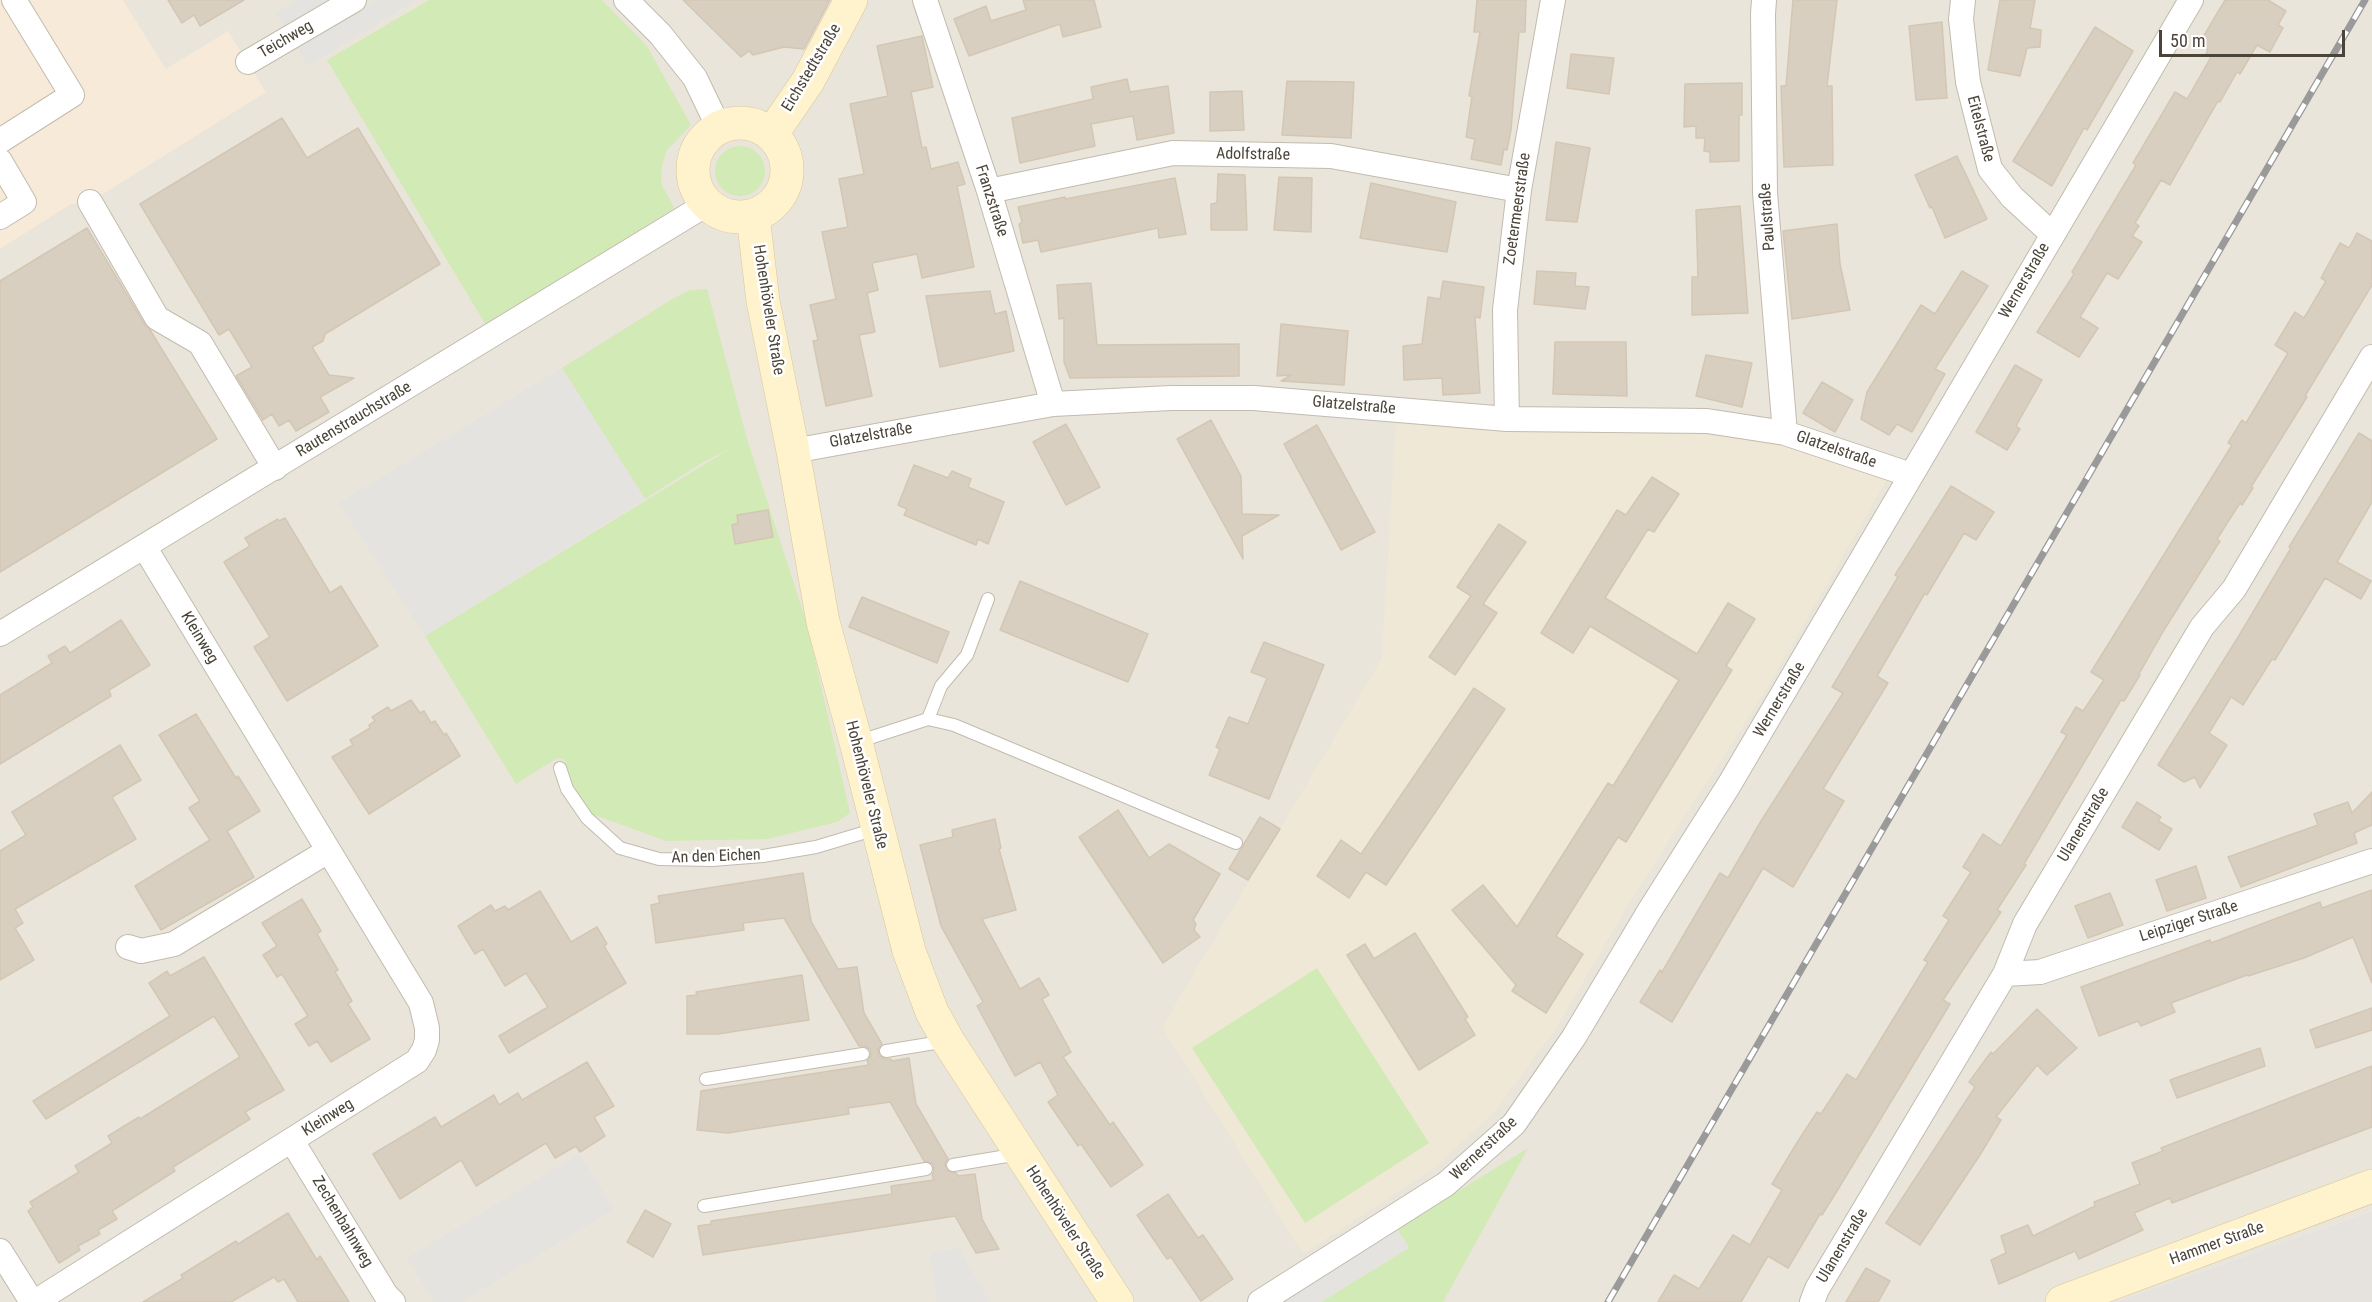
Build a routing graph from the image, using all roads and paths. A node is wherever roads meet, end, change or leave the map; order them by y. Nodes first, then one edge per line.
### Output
1 (14, 0) edge
2 (354, 0) edge
3 (626, 0) edge
4 (851, 0) edge
5 (925, 0) edge
6 (1553, 0) edge
7 (1764, 0) edge
8 (1962, 0) edge
9 (2191, 0) edge
10 (248, 62) dead end
11 (719, 128) junction
12 (771, 135) junction
13 (0, 141) edge
14 (0, 161) edge
15 (1519, 190) junction
16 (989, 191) junction
17 (90, 202) dead end
18 (707, 204) junction
19 (753, 216) junction
20 (0, 217) edge
21 (2052, 234) junction
22 (2372, 357) edge
23 (1053, 404) junction
24 (1507, 419) junction
25 (1785, 433) junction
26 (793, 451) junction
27 (275, 468) junction
28 (1911, 476) junction
29 (145, 548) junction
30 (988, 598) dead end
31 (0, 634) edge
32 (928, 719) junction
33 (856, 742) junction
34 (560, 768) dead end
35 (877, 829) junction
36 (1236, 843) dead end
37 (328, 851) junction
38 (2372, 861) edge
39 (128, 947) dead end
40 (2004, 974) junction
41 (948, 1041) junction
42 (886, 1051) dead end
43 (863, 1054) dead end
44 (706, 1079) dead end
45 (292, 1141) junction
46 (1020, 1153) junction
47 (953, 1165) dead end
48 (926, 1169) dead end
49 (2372, 1186) edge
50 (704, 1206) dead end
51 (3, 1263) edge
52 (1112, 1300) edge
53 (34, 1302) edge
54 (393, 1302) edge
55 (1260, 1302) edge
56 (1812, 1302) edge
57 (2062, 1302) edge

1 - 13 street
2 - 10 street, Teichweg
3 - 11 street
4 - 12 street, Eichstedtstraße
5 - 16 street, Franzstraße
6 - 15 street, Zoetermeerstraße
7 - 25 street, Paulstraße
8 - 21 street, Eitelstraße
9 - 21 street, Wernerstraße
11 - 12 street
11 - 18 street
12 - 19 street
14 - 20 street
15 - 16 street, Adolfstraße
15 - 24 street, Zoetermeerstraße
16 - 23 street, Franzstraße
17 - 27 street
18 - 19 street
18 - 27 street, Rautenstrauchstraße
19 - 26 street, Hohenhöveler Straße
21 - 28 street, Wernerstraße
22 - 40 street, Ulanenstraße
23 - 24 street, Glatzelstraße
23 - 26 street, Glatzelstraße
24 - 25 street, Glatzelstraße
25 - 28 street, Glatzelstraße
26 - 33 street, Hohenhöveler Straße
27 - 29 street, Rautenstrauchstraße
28 - 55 street, Wernerstraße
29 - 31 street, Rautenstrauchstraße
29 - 37 street, Kleinweg
30 - 32 lane
32 - 33 lane
32 - 36 lane
33 - 35 street, Hohenhöveler Straße
34 - 35 lane, An den Eichen
35 - 41 street, Hohenhöveler Straße
37 - 39 street
37 - 45 street, Kleinweg
38 - 40 street, Leipziger Straße
40 - 56 street, Ulanenstraße
41 - 42 lane
41 - 46 street, Hohenhöveler Straße
43 - 44 lane
45 - 53 street, Kleinweg
45 - 54 street, Zechenbahnweg
46 - 47 lane
46 - 52 street, Hohenhöveler Straße
48 - 50 lane
49 - 57 street, Hammer Straße
51 - 53 street

